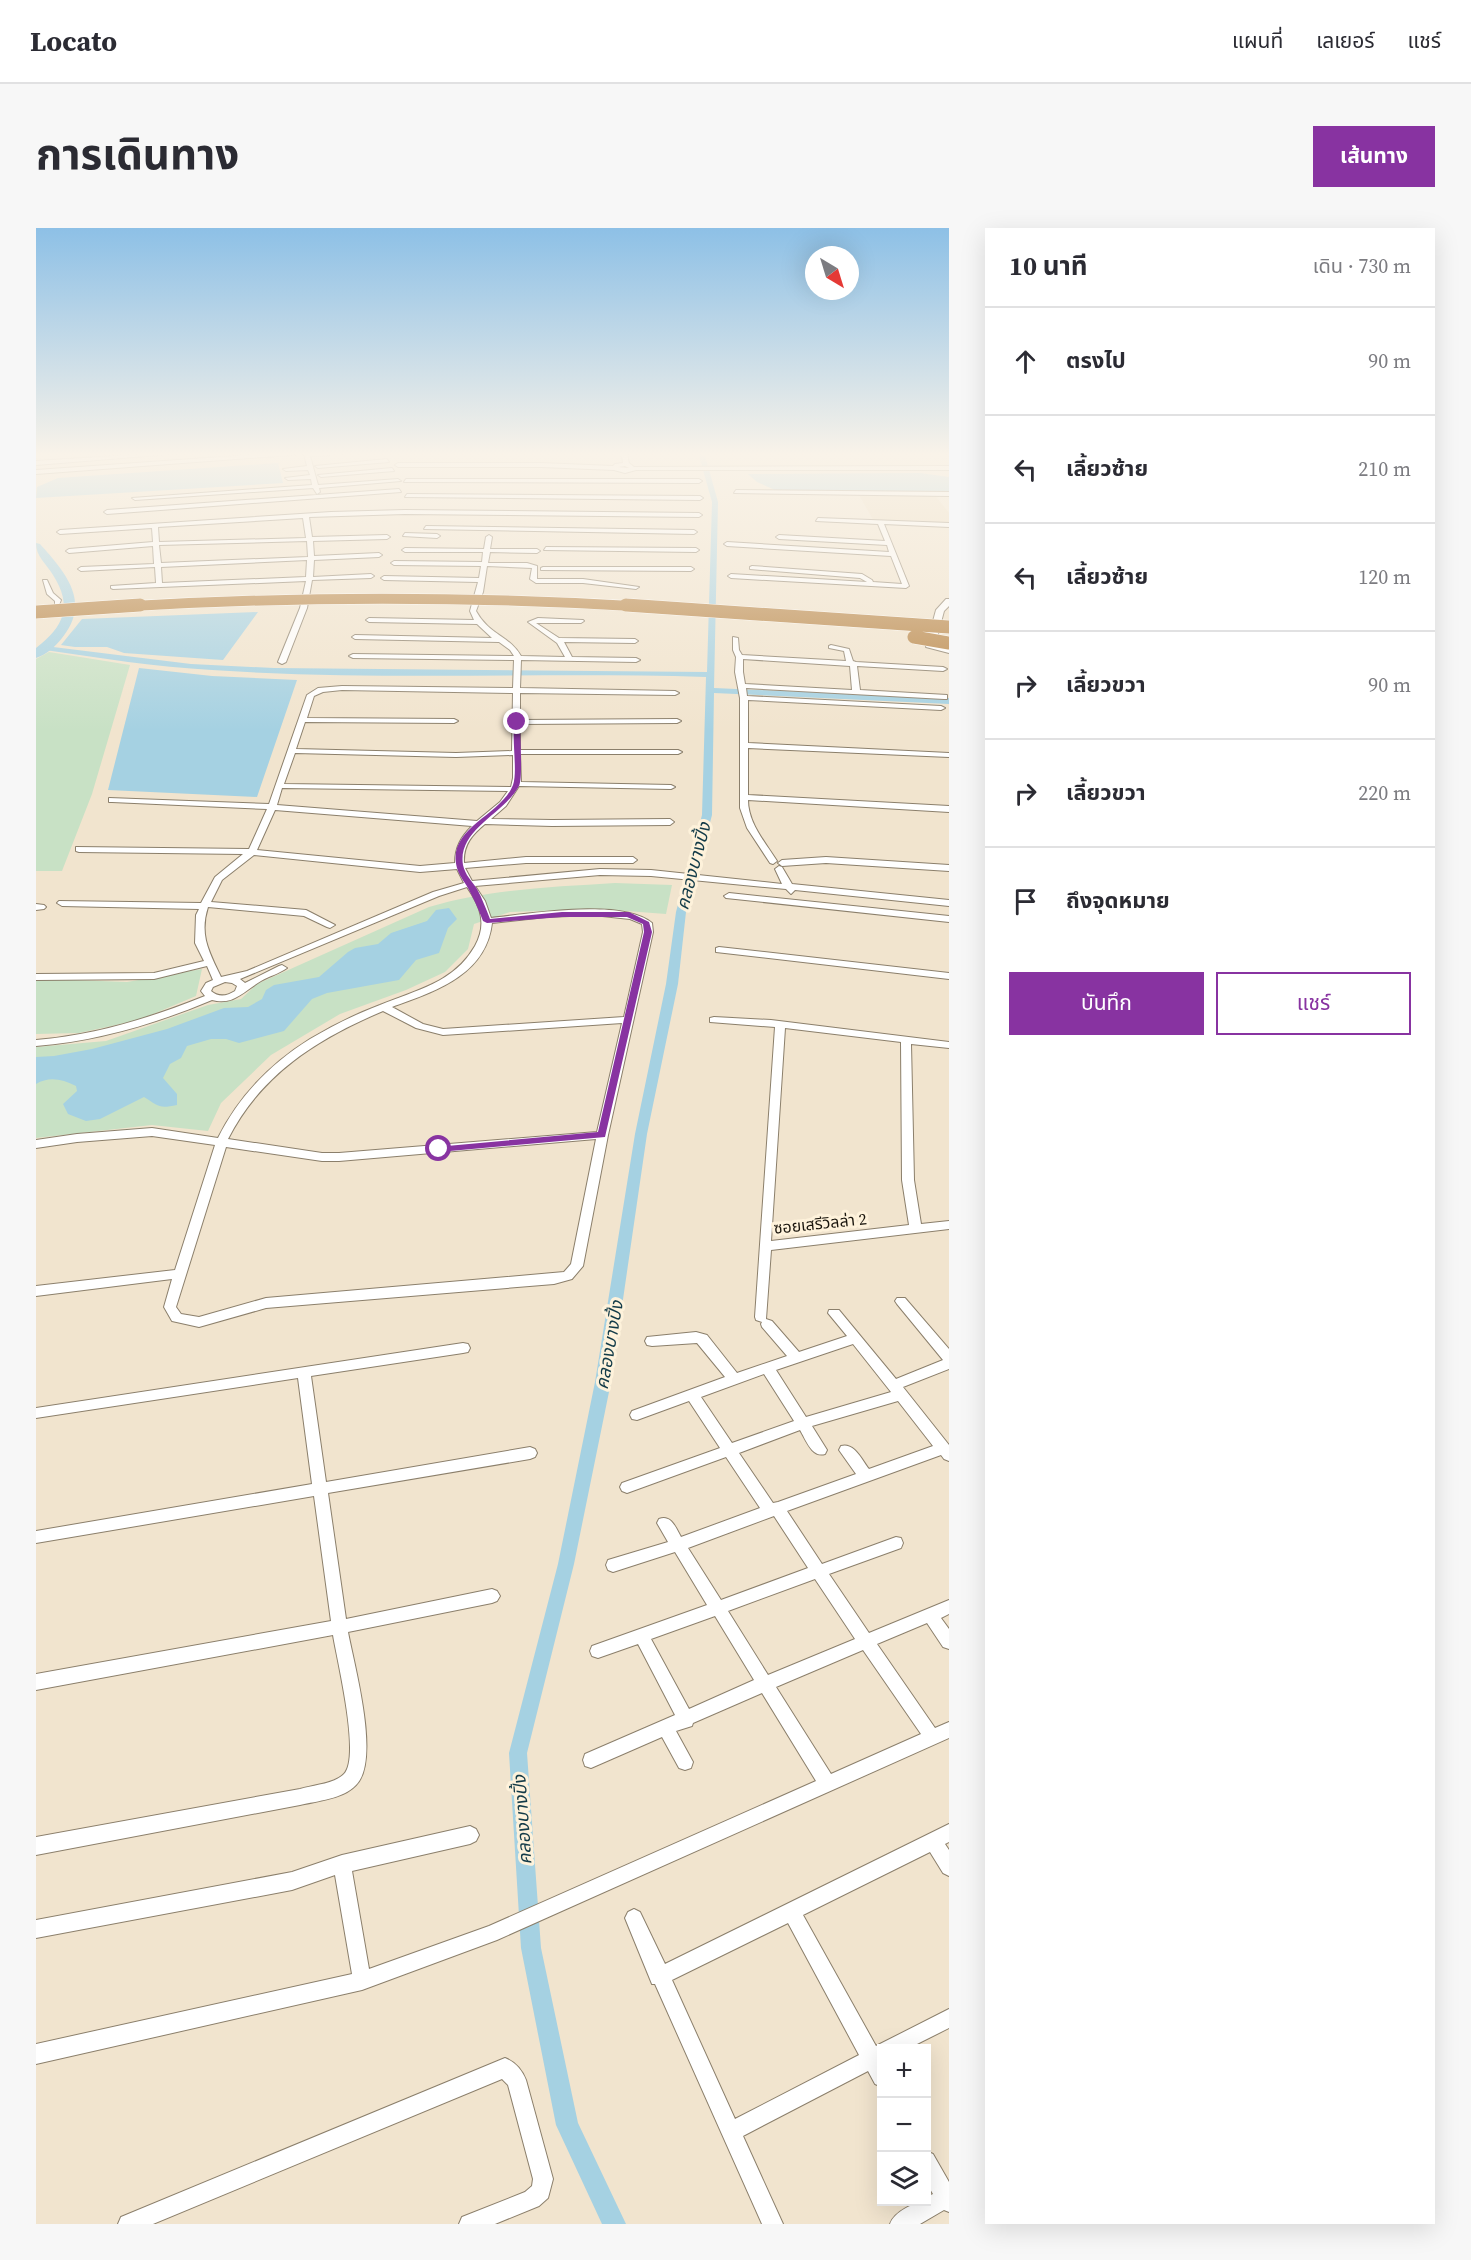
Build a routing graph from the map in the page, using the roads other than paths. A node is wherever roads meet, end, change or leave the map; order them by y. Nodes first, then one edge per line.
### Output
1 (142, 545) edge
2 (156, 545) edge
3 (310, 545) edge
4 (489, 545) edge
5 (626, 545) edge
6 (746, 545) edge
7 (889, 545) edge
8 (546, 549) dead end
9 (405, 550) dead end
10 (489, 550) junction
11 (537, 550) dead end
12 (625, 550) junction
13 (696, 550) dead end
14 (69, 551) dead end
15 (893, 554) junction
16 (379, 555) dead end
17 (311, 557) junction
18 (394, 563) dead end
19 (159, 564) junction
20 (484, 565) junction
21 (752, 568) dead end
22 (81, 569) dead end
23 (543, 569) dead end
24 (626, 569) junction
25 (691, 569) dead end
26 (371, 576) dead end
27 (731, 576) dead end
28 (310, 577) junction
29 (384, 578) dead end
30 (482, 580) junction
31 (45, 581) dead end
32 (870, 583) junction
33 (159, 584) junction
34 (113, 587) dead end
35 (636, 587) dead end
36 (949, 600) edge
37 (228, 601) junction
38 (57, 603) junction
39 (36, 605) edge
40 (714, 605) dead end
41 (36, 612) edge
42 (949, 615) edge
43 (369, 620) dead end
44 (477, 621) junction
45 (581, 621) dead end
46 (949, 621) edge
47 (790, 625) junction
48 (949, 627) edge
49 (868, 634) dead end
50 (355, 637) dead end
51 (735, 638) dead end
52 (899, 639) dead end
53 (500, 640) junction
54 (558, 640) junction
55 (635, 641) dead end
56 (949, 643) edge
57 (831, 647) dead end
58 (949, 649) edge
59 (353, 656) dead end
60 (740, 657) junction
61 (518, 658) junction
62 (568, 660) junction
63 (636, 660) dead end
64 (282, 662) dead end
65 (851, 663) junction
66 (947, 669) edge
67 (518, 691) junction
68 (743, 692) junction
69 (856, 692) junction
70 (675, 693) dead end
71 (944, 697) dead end
72 (941, 708) dead end
73 (302, 720) junction
74 (454, 721) dead end
75 (677, 721) dead end
76 (517, 722) junction
77 (744, 745) junction
78 (291, 751) junction
79 (678, 752) dead end
80 (516, 753) junction
81 (949, 755) edge
82 (279, 786) junction
83 (515, 786) junction
84 (671, 787) dead end
85 (743, 797) junction
86 (112, 800) dead end
87 (272, 807) junction
88 (949, 809) edge
89 (482, 822) junction
90 (670, 822) dead end
91 (79, 849) dead end
92 (252, 852) junction
93 (633, 860) dead end
94 (778, 864) junction
95 (460, 866) junction
96 (949, 868) edge
97 (471, 887) junction
98 (728, 888) junction
99 (791, 891) junction
100 (62, 903) dead end
101 (949, 903) edge
102 (204, 905) junction
103 (949, 910) edge
104 (949, 920) edge
105 (487, 921) junction
106 (330, 925) dead end
107 (719, 950) dead end
108 (209, 963) junction
109 (949, 976) edge
110 (36, 977) edge
111 (230, 979) junction
112 (218, 980) junction
113 (241, 990) junction
114 (211, 997) junction
115 (384, 1006) junction
116 (627, 1020) junction
117 (714, 1020) dead end
118 (780, 1024) junction
119 (906, 1039) junction
120 (36, 1043) edge
121 (949, 1045) edge
122 (602, 1135) junction
123 (222, 1141) junction
124 (36, 1144) edge
125 (949, 1225) edge
126 (916, 1229) junction
127 (765, 1246) junction
128 (180, 1274) junction
129 (36, 1291) edge
130 (901, 1301) dead end
131 (834, 1312) dead end
132 (856, 1338) junction
133 (652, 1341) dead end
134 (463, 1348) dead end
135 (796, 1358) junction
136 (949, 1358) edge
137 (949, 1363) edge
138 (767, 1368) junction
139 (304, 1371) junction
140 (734, 1379) junction
141 (898, 1390) junction
142 (692, 1394) junction
143 (36, 1413) edge
144 (637, 1415) dead end
145 (802, 1424) junction
146 (945, 1445) edge
147 (729, 1449) junction
148 (820, 1449) dead end
149 (846, 1450) dead end
150 (530, 1453) dead end
151 (866, 1476) junction
152 (627, 1487) dead end
153 (321, 1490) junction
154 (773, 1509) junction
155 (664, 1523) dead end
156 (36, 1537) edge
157 (896, 1543) dead end
158 (678, 1545) junction
159 (613, 1565) dead end
160 (818, 1571) junction
161 (492, 1596) dead end
162 (949, 1607) edge
163 (718, 1608) junction
164 (930, 1615) junction
165 (339, 1627) junction
166 (642, 1637) junction
167 (949, 1642) edge
168 (868, 1643) junction
169 (598, 1651) dead end
170 (36, 1682) edge
171 (764, 1684) junction
172 (686, 1720) junction
173 (666, 1728) junction
174 (949, 1730) edge
175 (932, 1737) junction
176 (591, 1761) dead end
177 (685, 1762) dead end
178 (827, 1783) junction
179 (470, 1835) dead end
180 (941, 1836) edge
181 (36, 1846) edge
182 (342, 1864) junction
183 (949, 1867) edge
184 (791, 1911) junction
185 (634, 1918) dead end
186 (36, 1929) edge
187 (660, 1977) junction
188 (362, 1981) junction
189 (949, 2018) edge
190 (900, 2044) edge
191 (36, 2054) edge
192 (877, 2056) edge
193 (731, 2132) junction
194 (931, 2168) edge
195 (948, 2199) edge
196 (128, 2224) edge
197 (469, 2224) edge
198 (773, 2224) edge
199 (900, 2224) edge

1 - 14 street
2 - 19 street
3 - 17 street
4 - 10 street
5 - 12 street
6 - 15 street
7 - 15 street
8 - 12 street
9 - 10 street
10 - 11 street
10 - 20 street
12 - 13 street
12 - 24 street
15 - 32 street
16 - 17 street
17 - 19 street
17 - 28 street
18 - 20 street
19 - 22 street
19 - 33 street
20 - 30 street
20 - 35 street
21 - 32 street
23 - 24 street
24 - 25 street
26 - 28 street
27 - 32 street
28 - 33 street
28 - 64 street
29 - 30 street
30 - 44 street
31 - 38 street
33 - 34 street
36 - 58 street
37 - 41 highway, bridge
37 - 47 highway, bridge
37 - 48 highway, bridge
38 - 39 highway
38 - 40 highway
42 - 46 highway
43 - 44 street
44 - 53 street
45 - 54 street
47 - 49 highway
47 - 56 highway, bridge
50 - 53 street
51 - 60 street
52 - 58 highway, bridge
53 - 61 street
54 - 55 street
54 - 62 street
57 - 65 street
59 - 61 street
60 - 65 street
60 - 68 street
61 - 62 street
61 - 67 street
62 - 63 street
65 - 66 street
65 - 69 street
67 - 70 street
67 - 73 street
67 - 76 street
68 - 69 street
68 - 72 street
68 - 77 street
69 - 71 street
73 - 74 street
73 - 78 street
75 - 76 street
76 - 80 street
77 - 81 street
77 - 85 street
78 - 80 street
78 - 82 street
79 - 80 street
80 - 83 street
82 - 83 street
82 - 87 street
83 - 84 street
83 - 89 street
85 - 88 street
85 - 94 street
86 - 87 street
87 - 89 street
87 - 92 street
89 - 90 street
89 - 95 street
91 - 92 street
92 - 95 street
92 - 102 street
93 - 95 street
94 - 96 street
94 - 99 street
95 - 97 street
97 - 98 street
97 - 105 street
97 - 111 street
97 - 113 street
98 - 99 street
98 - 104 street
99 - 101 street
99 - 103 street
100 - 102 street
102 - 106 street
102 - 108 street
105 - 115 street
105 - 116 street
107 - 109 street
108 - 110 street
108 - 112 street
111 - 112 street
111 - 113 street
112 - 114 street
113 - 114 street
114 - 120 street
115 - 116 street
115 - 123 street
116 - 122 street
117 - 118 street
118 - 119 street
118 - 127 street
119 - 121 street
119 - 126 street
122 - 123 street
122 - 128 street
123 - 124 street
123 - 128 street
125 - 126 street, ซอยเสรีวิลล่า 2
126 - 127 street, ซอยเสรีวิลล่า 2
127 - 135 street, ซอยเสรีวิลล่า 2
128 - 129 street
130 - 136 street
131 - 132 street
132 - 135 street
132 - 141 street
133 - 140 street
134 - 139 street
135 - 138 street
137 - 141 street
138 - 140 street
138 - 145 street
139 - 143 street
139 - 153 street
140 - 142 street
141 - 145 street
141 - 146 street
142 - 144 street
142 - 147 street
145 - 147 street
145 - 148 street
146 - 151 street
147 - 152 street
147 - 154 street
149 - 151 street
150 - 153 street
151 - 154 street
153 - 156 street
153 - 165 street
154 - 158 street
154 - 160 street
155 - 158 street
157 - 160 street
158 - 159 street
158 - 163 street
160 - 163 street
160 - 168 street
161 - 165 street
162 - 164 street
163 - 166 street
163 - 171 street
164 - 167 street
164 - 168 street
165 - 170 street
165 - 181 street
166 - 169 street
166 - 172 street
168 - 171 street
168 - 175 street
171 - 172 street
171 - 178 street
172 - 173 street
173 - 176 street
173 - 177 street
174 - 175 street
175 - 178 street
178 - 188 street
179 - 182 street
180 - 183 street
180 - 184 street
182 - 186 street
182 - 188 street
184 - 187 street
184 - 192 street
185 - 187 street
187 - 193 street
188 - 191 street
189 - 190 street
192 - 193 street
193 - 198 street
194 - 195 street
195 - 199 street
196 - 197 street

